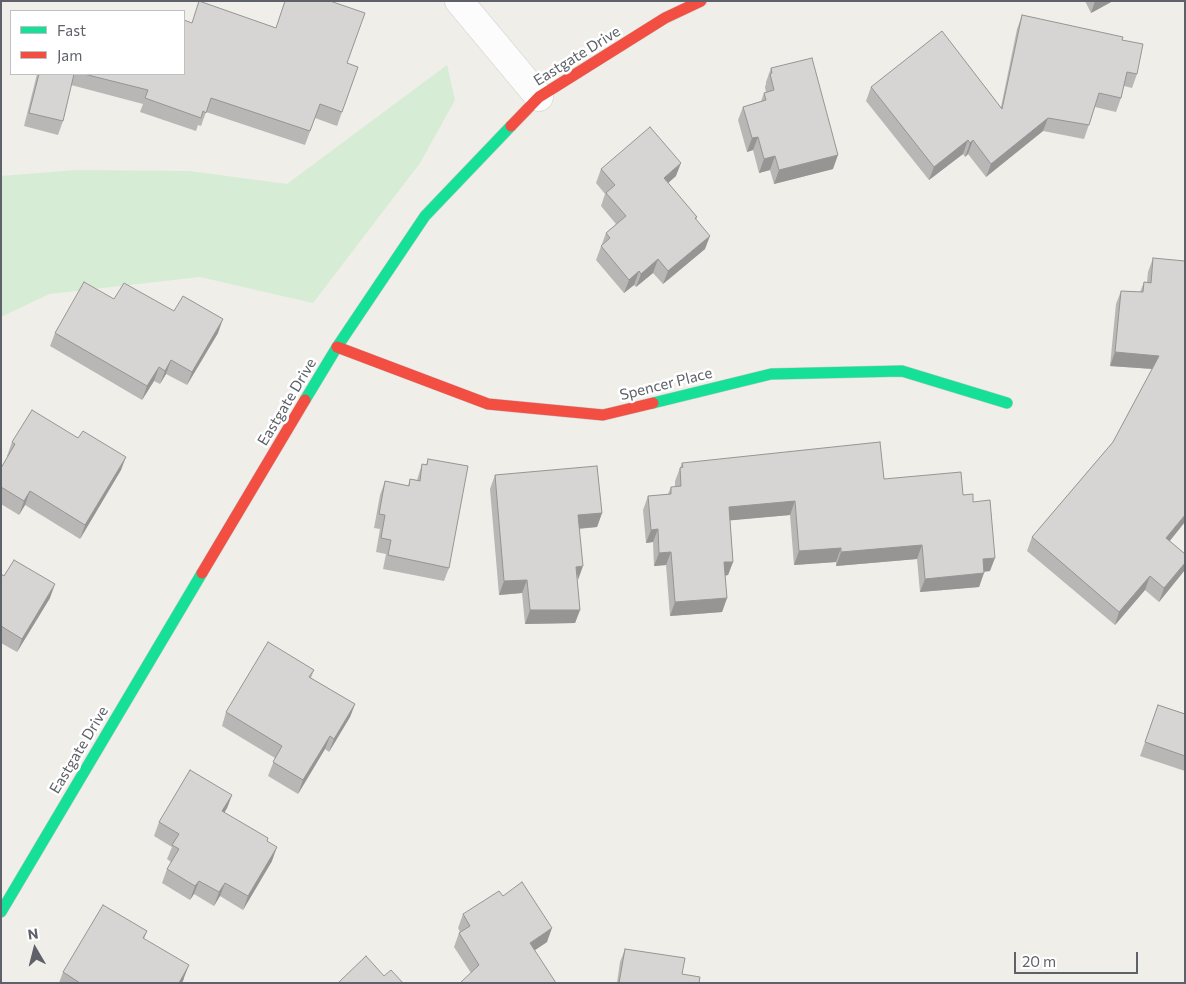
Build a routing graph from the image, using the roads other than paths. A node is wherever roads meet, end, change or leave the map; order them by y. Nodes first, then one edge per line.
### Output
1 (459, 1) edge
2 (701, 1) edge
3 (539, 97) junction
4 (337, 347) junction
5 (1007, 404) dead end
6 (1, 912) edge

1 - 3 street
2 - 3 street, Eastgate Drive
3 - 4 street, Eastgate Drive
4 - 5 street, Spencer Place
4 - 6 street, Eastgate Drive

